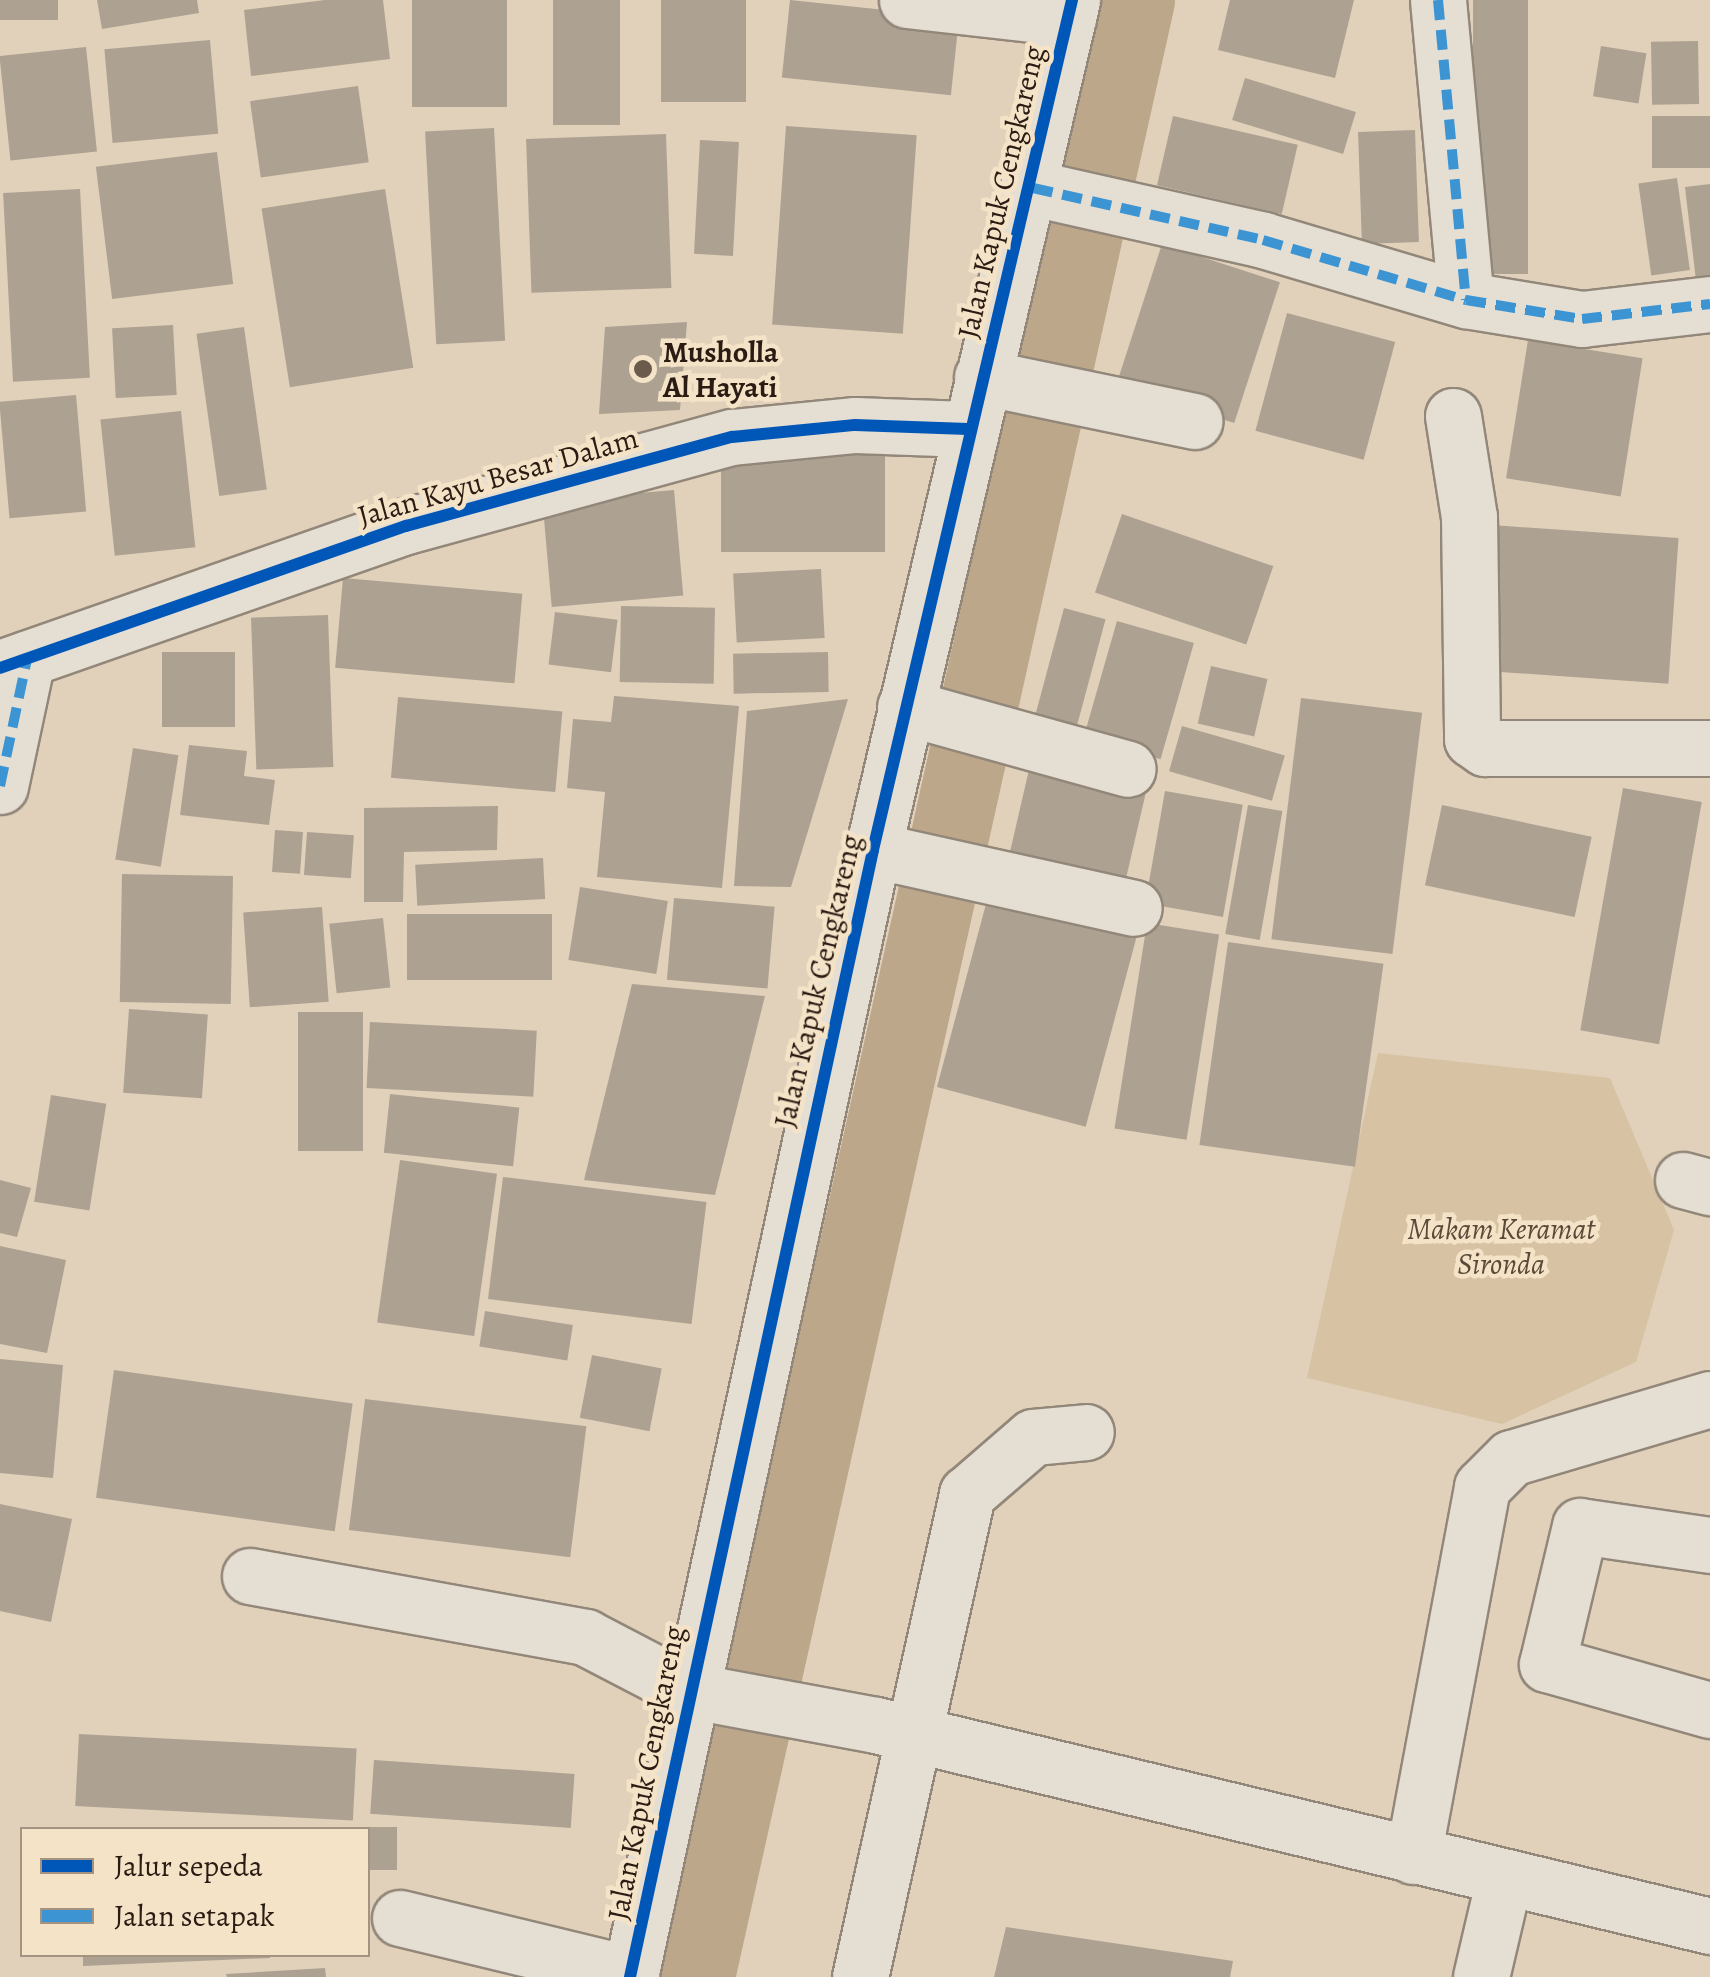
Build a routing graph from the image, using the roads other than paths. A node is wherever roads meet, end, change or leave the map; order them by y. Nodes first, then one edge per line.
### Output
1 (907, 0) edge
2 (1438, 0) edge
3 (1070, 9) edge
4 (1050, 192) junction
5 (1466, 300) junction
6 (1710, 304) edge
7 (997, 381) junction
8 (1453, 416) dead end
9 (1195, 422) dead end
10 (968, 429) junction
11 (14, 664) edge
12 (919, 714) junction
13 (1710, 748) edge
14 (1128, 769) dead end
15 (0, 786) edge
16 (883, 853) junction
17 (1134, 908) dead end
18 (1710, 1399) edge
19 (1086, 1432) dead end
20 (1710, 1545) edge
21 (250, 1576) dead end
22 (698, 1692) junction
23 (1710, 1710) edge
24 (908, 1736) junction
25 (1412, 1856) junction
26 (1504, 1879) junction
27 (400, 1918) dead end
28 (1710, 1926) edge
29 (630, 1975) edge
30 (860, 1977) edge
31 (1480, 1977) edge

1 - 3 street
2 - 5 street
3 - 4 street, Jalan Kapuk Cengkareng
4 - 5 street
4 - 7 street, Jalan Kapuk Cengkareng
5 - 6 street
7 - 9 street
7 - 10 street, Jalan Kapuk Cengkareng
8 - 13 street
10 - 11 street, Jalan Kayu Besar Dalam
10 - 12 street, Jalan Kapuk Cengkareng
11 - 15 street
12 - 14 street
12 - 16 street, Jalan Kapuk Cengkareng
16 - 17 street
16 - 22 street, Jalan Kapuk Cengkareng
18 - 25 street
19 - 24 street
20 - 23 street
21 - 22 street
22 - 24 street
22 - 29 street, Jalan Kapuk Cengkareng
24 - 25 street
24 - 30 street
25 - 26 street
26 - 28 street
26 - 31 street
27 - 29 street

